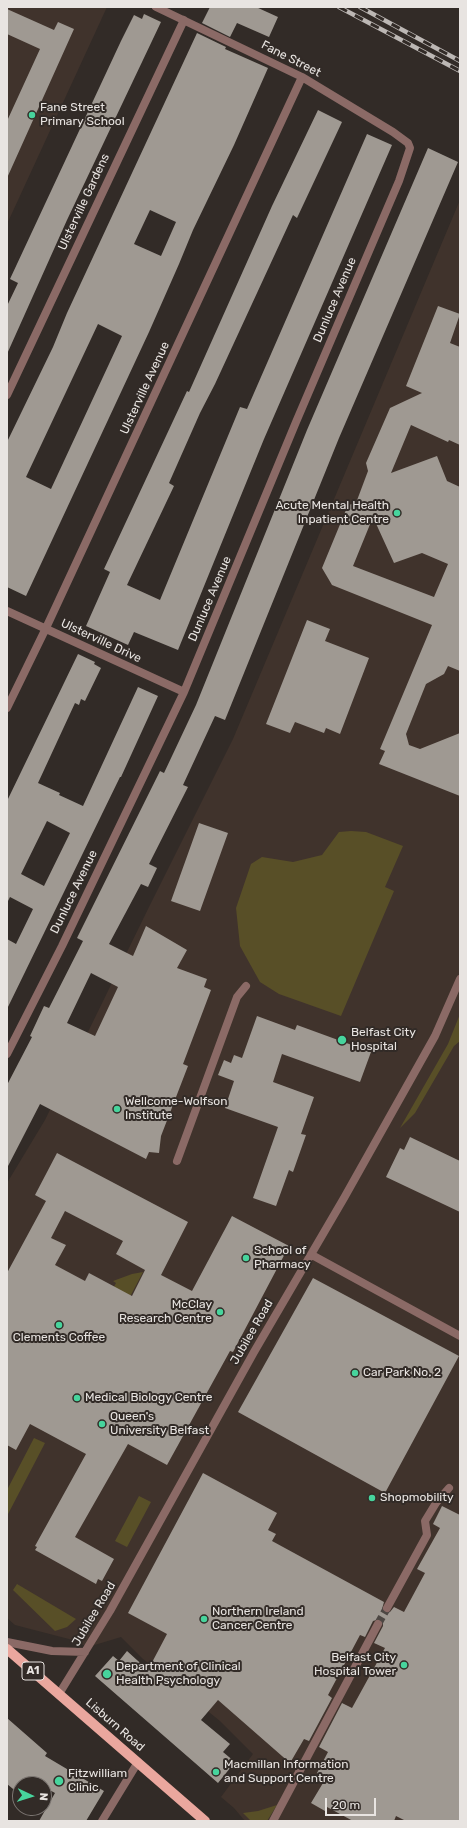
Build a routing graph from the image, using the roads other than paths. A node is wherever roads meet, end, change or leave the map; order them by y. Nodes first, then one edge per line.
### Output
1 (156, 7) edge
2 (184, 20) junction
3 (302, 77) junction
4 (408, 143) joint
5 (7, 395) edge
6 (7, 611) edge
7 (46, 628) junction
8 (184, 692) junction
9 (7, 708) edge
10 (460, 979) edge
11 (246, 986) dead end
12 (7, 1054) edge
13 (177, 1161) dead end
14 (312, 1255) junction
15 (460, 1336) edge
16 (448, 1488) dead end
17 (387, 1608) tunnel mouth
18 (378, 1624) tunnel mouth
19 (7, 1642) edge
20 (7, 1649) edge
21 (85, 1652) junction
22 (59, 1694) junction
23 (138, 1762) junction
24 (102, 1821) edge
25 (205, 1821) edge
26 (273, 1821) edge

1 - 2 street, Fane Street
2 - 3 street, Fane Street
2 - 5 street, Ulsterville Gardens
3 - 4 street, Fane Street
3 - 7 street, Ulsterville Avenue
4 - 8 street, Dunluce Avenue
6 - 7 street, Ulsterville Drive
7 - 8 street, Ulsterville Drive
7 - 9 street, Ulsterville Avenue
8 - 12 street, Dunluce Avenue
10 - 14 street, Jubilee Road
11 - 13 street
14 - 15 street
14 - 21 street, Jubilee Road
16 - 17 street
18 - 26 street
19 - 21 street
20 - 22 main road, Lisburn Road / A1
21 - 22 street, Jubilee Road
22 - 23 main road, Lisburn Road / A1
23 - 24 street
23 - 25 main road, Lisburn Road / A1

